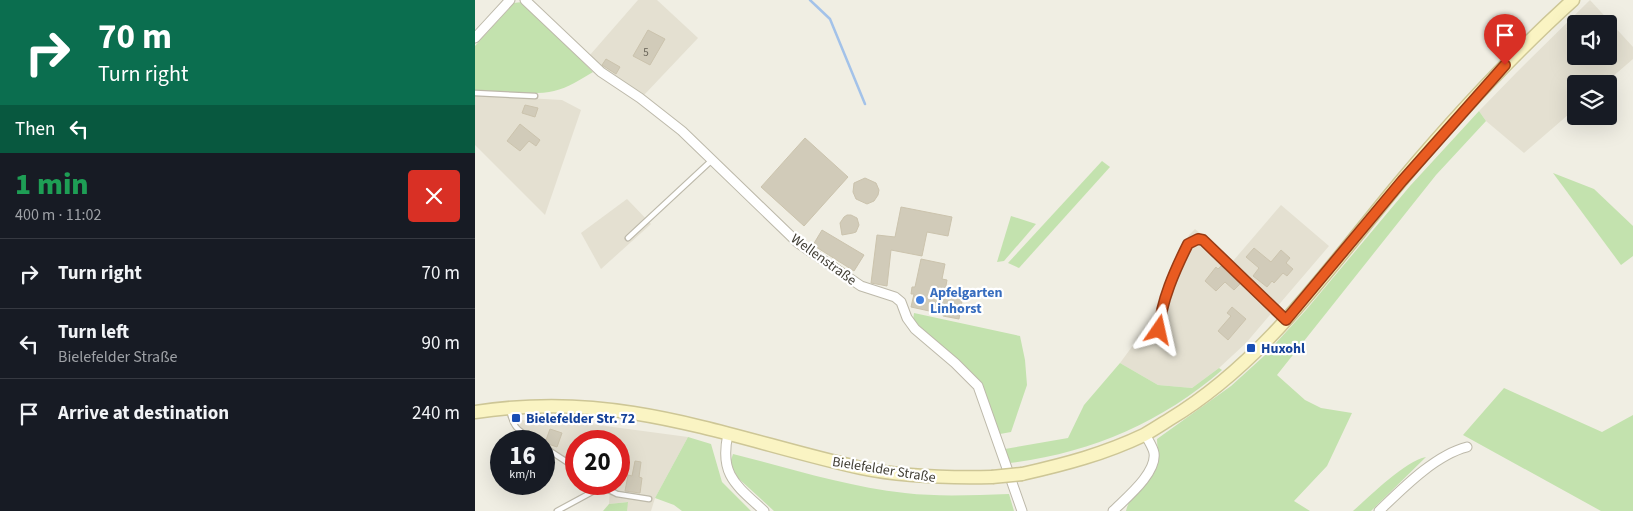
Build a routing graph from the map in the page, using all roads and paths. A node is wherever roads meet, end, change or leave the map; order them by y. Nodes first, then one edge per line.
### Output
1 (510, 0) edge
2 (525, 0) edge
3 (1573, 0) edge
4 (475, 38) edge
5 (475, 93) edge
6 (535, 96) dead end
7 (712, 160) junction
8 (628, 238) dead end
9 (1286, 320) junction
10 (1159, 336) dead end
11 (509, 407) junction
12 (475, 412) edge
13 (517, 430) edge
14 (728, 434) junction
15 (1145, 434) junction
16 (1467, 447) dead end
17 (587, 495) edge
18 (625, 495) edge
19 (649, 498) dead end
20 (557, 511) edge
21 (764, 511) edge
22 (1022, 511) edge
23 (1114, 511) edge
24 (1379, 511) edge

1 - 4 street
2 - 7 street, Wellenstraße
3 - 9 main road, Bielefelder Straße
5 - 6 lane
7 - 8 lane
7 - 22 street, Wellenstraße
9 - 10 lane
9 - 15 main road, Bielefelder Straße
11 - 12 main road, Bielefelder Straße
11 - 13 lane
11 - 14 main road, Bielefelder Straße
14 - 15 main road, Bielefelder Straße, bridge
14 - 21 street
15 - 23 street
16 - 24 street
17 - 20 lane
18 - 19 lane

